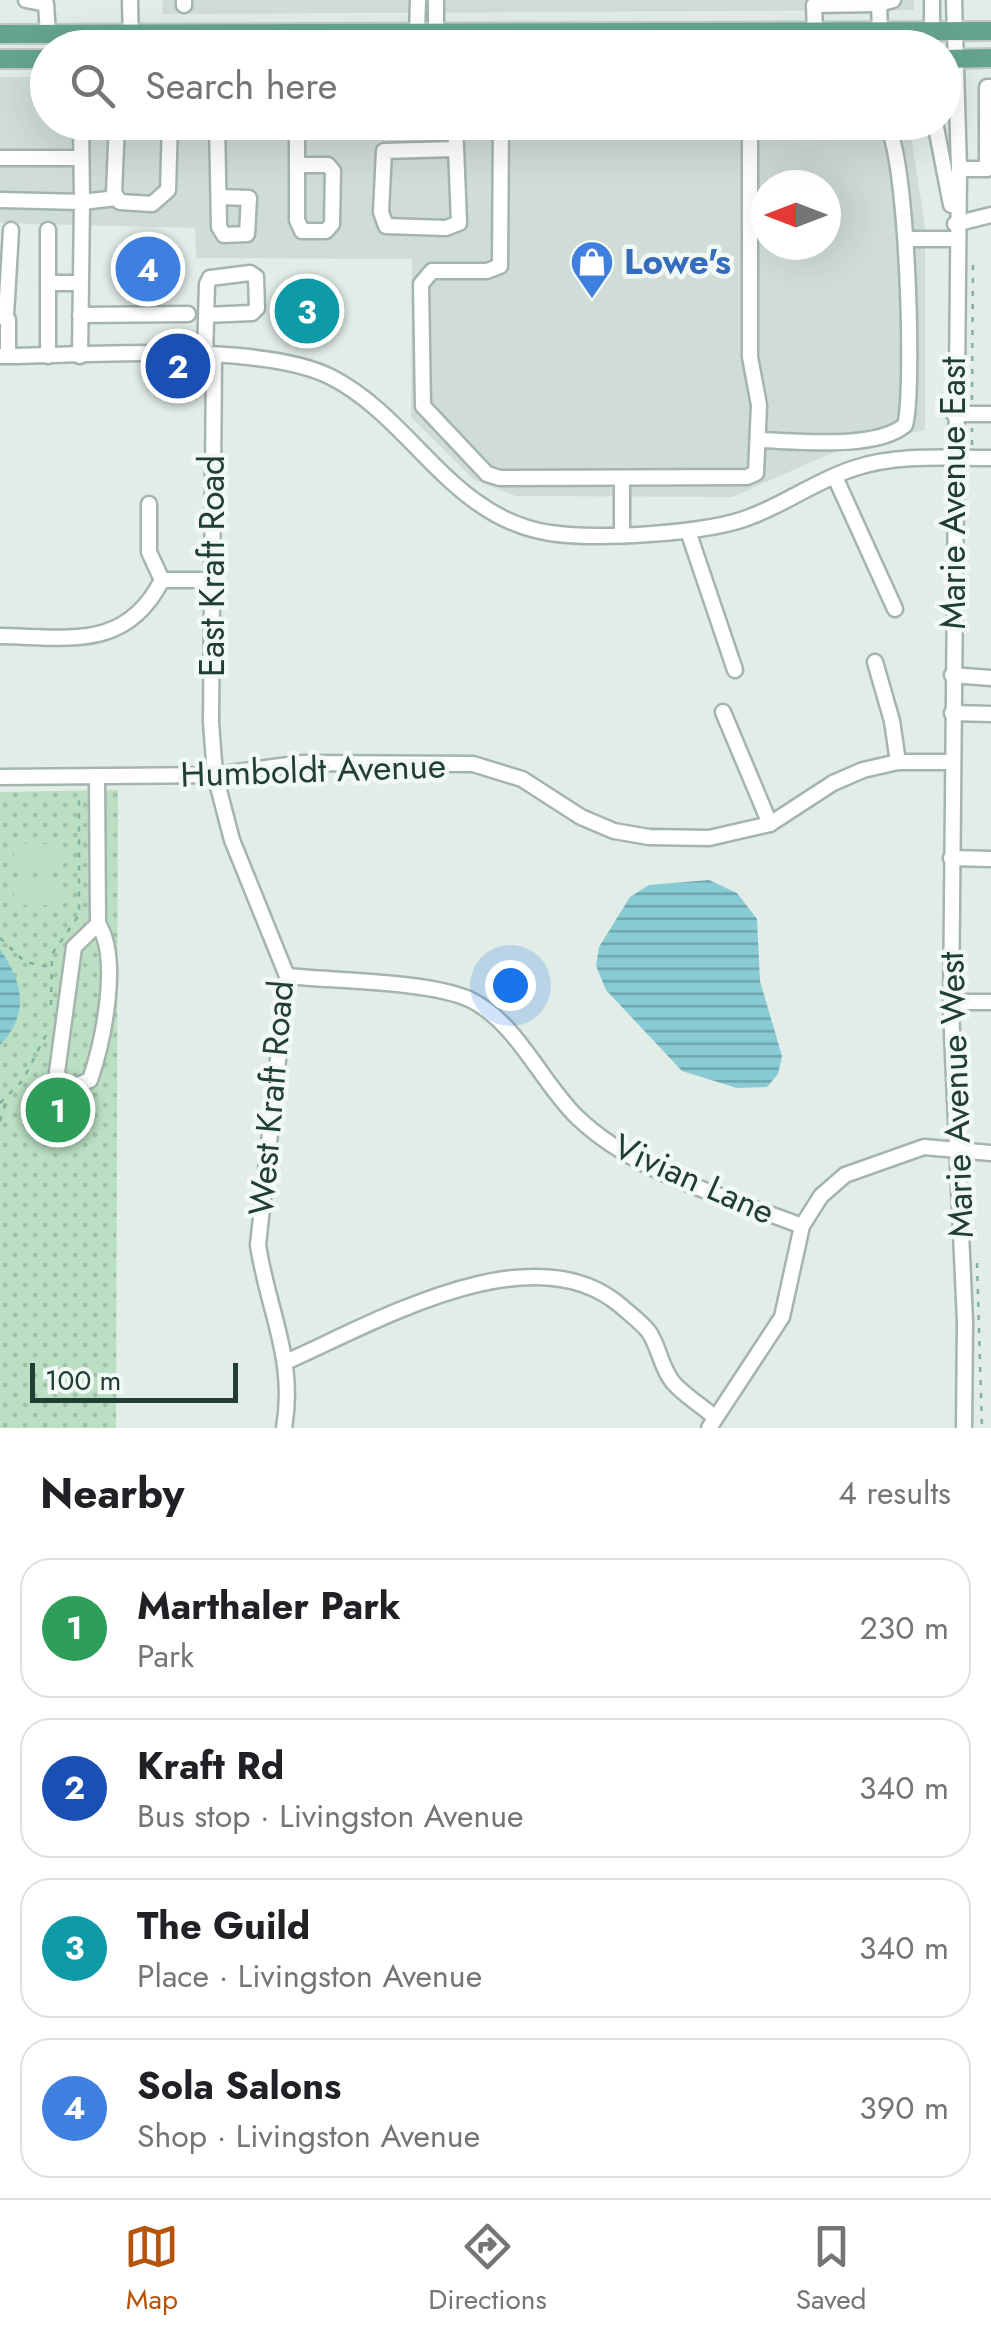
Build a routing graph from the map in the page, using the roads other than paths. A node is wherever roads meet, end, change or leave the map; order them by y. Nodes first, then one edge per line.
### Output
1 (26, 0) edge
2 (130, 0) edge
3 (418, 0) edge
4 (436, 0) edge
5 (932, 0) edge
6 (954, 0) edge
7 (886, 2) edge
8 (48, 30) edge
9 (130, 30) edge
10 (426, 30) edge
11 (428, 30) edge
12 (814, 30) edge
13 (880, 30) edge
14 (932, 30) edge
15 (955, 30) edge
16 (961, 32) edge
17 (991, 32) edge
18 (0, 34) edge
19 (30, 34) edge
20 (30, 58) edge
21 (991, 58) edge
22 (0, 59) edge
23 (961, 59) edge
24 (991, 87) edge
25 (989, 123) edge
26 (961, 124) edge
27 (80, 140) edge
28 (116, 140) edge
29 (169, 140) edge
30 (217, 140) edge
31 (296, 140) edge
32 (456, 140) edge
33 (501, 140) edge
34 (750, 140) edge
35 (895, 140) edge
36 (937, 140) edge
37 (958, 140) edge
38 (456, 149) junction
39 (0, 158) edge
40 (80, 158) junction
41 (297, 165) junction
42 (959, 169) junction
43 (989, 173) edge
44 (218, 196) dead end
45 (118, 198) junction
46 (0, 200) edge
47 (82, 202) junction
48 (991, 215) edge
49 (10, 230) dead end
50 (48, 230) dead end
51 (955, 232) junction
52 (906, 239) junction
53 (48, 283) junction
54 (80, 283) junction
55 (188, 314) dead end
56 (80, 315) junction
57 (206, 315) dead end
58 (3, 316) edge
59 (4, 356) edge
60 (48, 356) junction
61 (80, 356) junction
62 (210, 356) junction
63 (954, 414) junction
64 (991, 414) edge
65 (759, 440) junction
66 (954, 458) junction
67 (991, 458) edge
68 (835, 477) junction
69 (622, 478) junction
70 (149, 504) dead end
71 (688, 531) junction
72 (622, 532) junction
73 (162, 580) junction
74 (212, 580) junction
75 (895, 609) dead end
76 (0, 636) edge
77 (875, 662) dead end
78 (735, 670) dead end
79 (952, 675) junction
80 (991, 678) edge
81 (723, 712) dead end
82 (952, 713) junction
83 (991, 714) edge
84 (898, 762) junction
85 (952, 762) junction
86 (215, 775) junction
87 (97, 776) junction
88 (0, 777) edge
89 (770, 824) junction
90 (952, 858) junction
91 (991, 858) edge
92 (98, 924) junction
93 (287, 976) junction
94 (951, 1002) junction
95 (991, 1002) edge
96 (957, 1153) junction
97 (991, 1153) edge
98 (802, 1226) junction
99 (288, 1361) junction
100 (711, 1422) edge
101 (284, 1428) edge
102 (964, 1428) edge

1 - 8 street
2 - 9 street
3 - 10 street
4 - 11 street
5 - 14 street
6 - 15 street, Marie Avenue East
7 - 12 street
7 - 13 street
16 - 17 main road
18 - 19 main road
20 - 22 main road
21 - 23 main road
24 - 25 street
25 - 26 street
25 - 43 street
27 - 40 street
28 - 45 street
29 - 45 street
30 - 44 street
31 - 41 street
32 - 38 street
33 - 69 street
34 - 65 street
35 - 52 street
36 - 51 street, Marie Avenue East
37 - 42 street, Marie Avenue East
38 - 38 street
39 - 40 street
40 - 47 street
41 - 41 street
42 - 43 street
42 - 51 street, Marie Avenue East
45 - 47 street
46 - 47 street
47 - 54 street
48 - 51 street
49 - 58 street
50 - 53 street
51 - 52 street
51 - 63 street, Marie Avenue East
52 - 65 street
53 - 54 street
53 - 60 street
54 - 56 street
55 - 56 street
56 - 61 street
57 - 62 street, East Kraft Road
58 - 59 street
59 - 60 street
60 - 61 street
61 - 62 street
62 - 72 street
62 - 74 street, East Kraft Road
63 - 64 street
63 - 66 street, Marie Avenue East
65 - 69 street
66 - 67 street
66 - 68 street
66 - 79 street, Marie Avenue East
68 - 71 street
68 - 75 street
69 - 72 street
70 - 73 street
71 - 72 street
71 - 78 street
73 - 74 street
73 - 76 street
74 - 86 street, East Kraft Road
77 - 84 street
79 - 80 street
79 - 82 street, Marie Avenue East
81 - 89 street
82 - 83 street
82 - 85 street, Marie Avenue East
84 - 85 street, Humboldt Avenue
84 - 89 street, Humboldt Avenue
85 - 90 street, Marie Avenue West
86 - 87 street, Humboldt Avenue
86 - 89 street, Humboldt Avenue
86 - 93 street, West Kraft Road
87 - 88 street, Humboldt Avenue
87 - 92 street
90 - 91 street
90 - 94 street, Marie Avenue West
92 - 92 street
93 - 98 street, Vivian Lane
93 - 99 street, West Kraft Road
94 - 95 street
94 - 96 street, Marie Avenue West
96 - 97 street
96 - 98 street
96 - 102 street, Marie Avenue West
98 - 100 street
99 - 100 street
99 - 101 street, West Kraft Road

